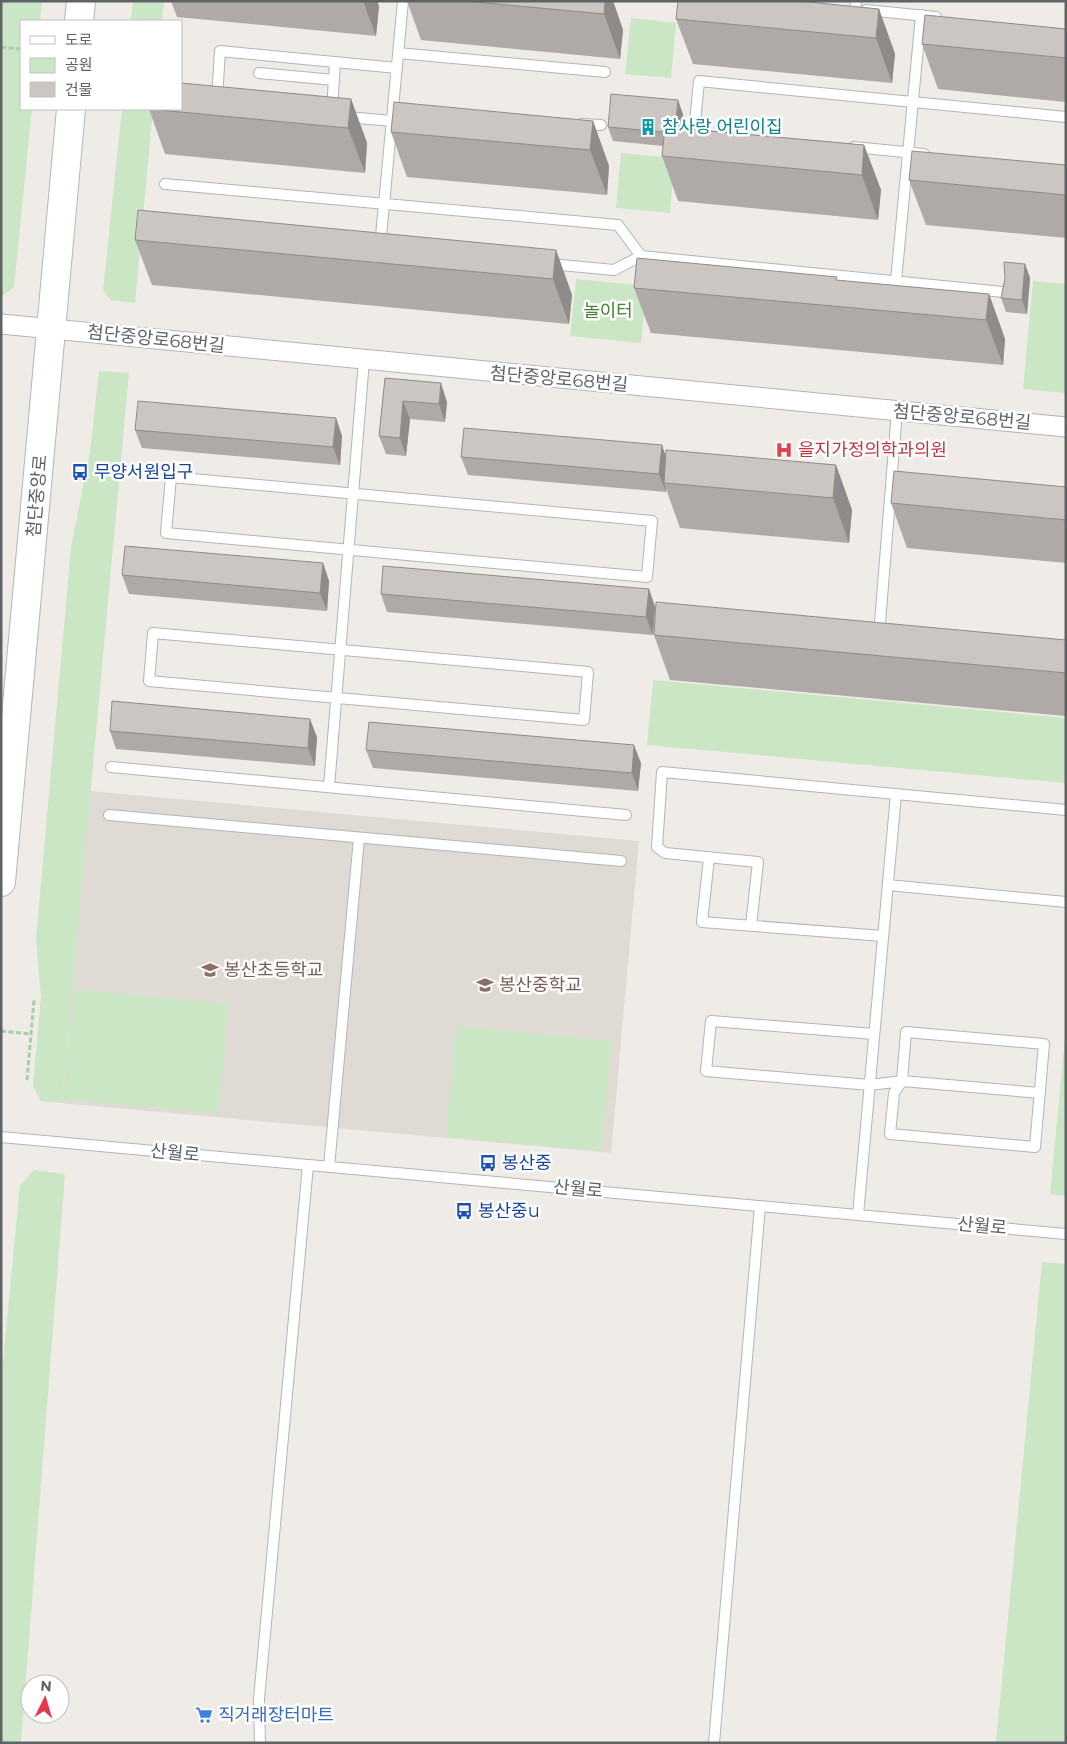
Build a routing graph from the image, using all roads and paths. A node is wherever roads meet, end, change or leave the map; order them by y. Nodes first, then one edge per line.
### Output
1 (81, 1) edge
2 (403, 1) edge
3 (852, 6) edge
4 (921, 15) junction
5 (950, 18) edge
6 (79, 20) edge
7 (1, 47) edge
8 (20, 49) edge
9 (398, 53) junction
10 (335, 62) junction
11 (397, 68) junction
12 (605, 72) dead end
13 (259, 73) dead end
14 (334, 80) junction
15 (914, 102) junction
16 (226, 107) edge
17 (71, 110) edge
18 (1066, 117) edge
19 (392, 121) junction
20 (571, 123) edge
21 (601, 125) dead end
22 (713, 134) edge
23 (840, 146) edge
24 (908, 152) junction
25 (938, 155) edge
26 (165, 184) dead end
27 (384, 204) junction
28 (380, 249) edge
29 (641, 256) junction
30 (536, 263) edge
31 (896, 280) junction
32 (1003, 292) edge
33 (1, 324) edge
34 (52, 329) junction
35 (364, 360) junction
36 (897, 411) junction
37 (1066, 427) edge
38 (353, 494) junction
39 (349, 550) junction
40 (879, 639) edge
41 (340, 650) junction
42 (336, 698) junction
43 (111, 767) dead end
44 (329, 787) junction
45 (896, 794) junction
46 (1066, 810) edge
47 (109, 815) dead end
48 (626, 815) dead end
49 (358, 838) junction
50 (709, 858) junction
51 (621, 861) dead end
52 (1, 882) edge
53 (888, 885) junction
54 (1066, 902) edge
55 (751, 926) junction
56 (883, 936) junction
57 (34, 1000) dead end
58 (1, 1031) edge
59 (31, 1034) junction
60 (874, 1034) junction
61 (27, 1080) dead end
62 (902, 1081) junction
63 (870, 1085) junction
64 (1040, 1093) junction
65 (1, 1136) edge
66 (308, 1165) junction
67 (329, 1167) junction
68 (760, 1206) junction
69 (858, 1215) junction
70 (1066, 1234) edge
71 (260, 1743) edge
72 (714, 1743) edge

1 - 6 street
2 - 9 lane
3 - 4 lane
4 - 5 lane
4 - 15 lane
7 - 8 path
9 - 11 lane
9 - 12 lane
10 - 11 lane
10 - 14 lane
10 - 16 lane
11 - 19 lane
13 - 14 lane
14 - 19 lane
15 - 18 lane
15 - 22 lane
15 - 24 lane
17 - 34 street, 첨단중앙로
19 - 27 lane
20 - 21 lane
23 - 24 lane
24 - 25 lane
24 - 31 lane
26 - 27 lane
27 - 28 lane
27 - 29 lane
29 - 30 lane
29 - 31 lane
31 - 32 lane
33 - 34 street, 첨단중앙로68번길
34 - 35 street, 첨단중앙로68번길
34 - 52 street, 첨단중앙로
35 - 36 street, 첨단중앙로68번길
35 - 38 lane
36 - 37 street, 첨단중앙로68번길
36 - 40 lane
38 - 39 lane
38 - 39 lane
38 - 39 lane
39 - 41 lane
41 - 42 lane
41 - 42 lane
41 - 42 lane
42 - 44 lane
43 - 44 lane
44 - 48 lane
45 - 46 lane
45 - 50 lane
45 - 53 lane
47 - 49 lane
49 - 51 lane
49 - 67 lane
50 - 55 lane
50 - 55 lane
53 - 54 lane
53 - 56 lane
55 - 56 lane
56 - 60 lane
57 - 59 path
58 - 59 path
59 - 61 path
60 - 63 lane
60 - 63 lane
62 - 63 lane
62 - 64 lane
62 - 64 lane
62 - 64 lane
63 - 69 lane
65 - 66 lane, 산월로
66 - 67 lane, 산월로
66 - 71 lane
67 - 68 lane, 산월로
68 - 69 lane, 산월로
68 - 72 lane
69 - 70 lane, 산월로

